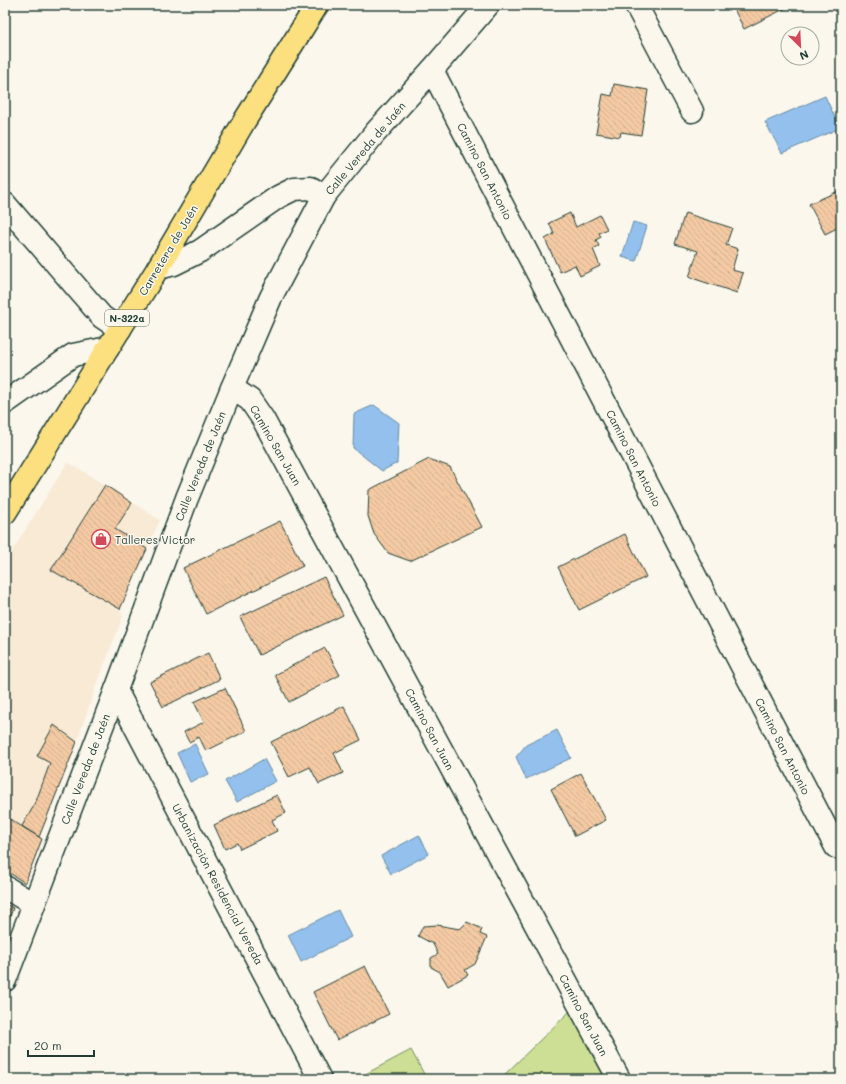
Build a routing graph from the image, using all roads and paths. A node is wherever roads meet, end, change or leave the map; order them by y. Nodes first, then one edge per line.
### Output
1 (317, 5) edge
2 (488, 5) edge
3 (636, 5) edge
4 (432, 70) junction
5 (692, 111) dead end
6 (324, 196) junction
7 (5, 205) edge
8 (158, 268) junction
9 (120, 329) junction
10 (108, 348) junction
11 (232, 388) junction
12 (5, 403) edge
13 (5, 514) edge
14 (116, 690) junction
15 (836, 847) dead end
16 (5, 887) edge
17 (33, 904) junction
18 (5, 980) edge
19 (320, 1079) edge
20 (619, 1079) edge

1 - 8 highway, Carretera de Jaén / N-322a
2 - 4 street, Calle Vereda de Jaén
3 - 5 street
4 - 6 street, Calle Vereda de Jaén
4 - 15 street, Camino San Antonio
6 - 8 street
6 - 11 street, Calle Vereda de Jaén
7 - 9 street
8 - 9 highway, Carretera de Jaén / N-322a
9 - 10 highway, Carretera de Jaén / N-322a
10 - 12 street
10 - 13 highway, Carretera de Jaén / N-322a
11 - 14 street, Calle Vereda de Jaén
11 - 20 street, Camino San Juan
14 - 17 street, Calle Vereda de Jaén
14 - 19 street, Urbanización Residencial Vereda
16 - 17 street
17 - 18 street, Calle Vereda de Jaén

